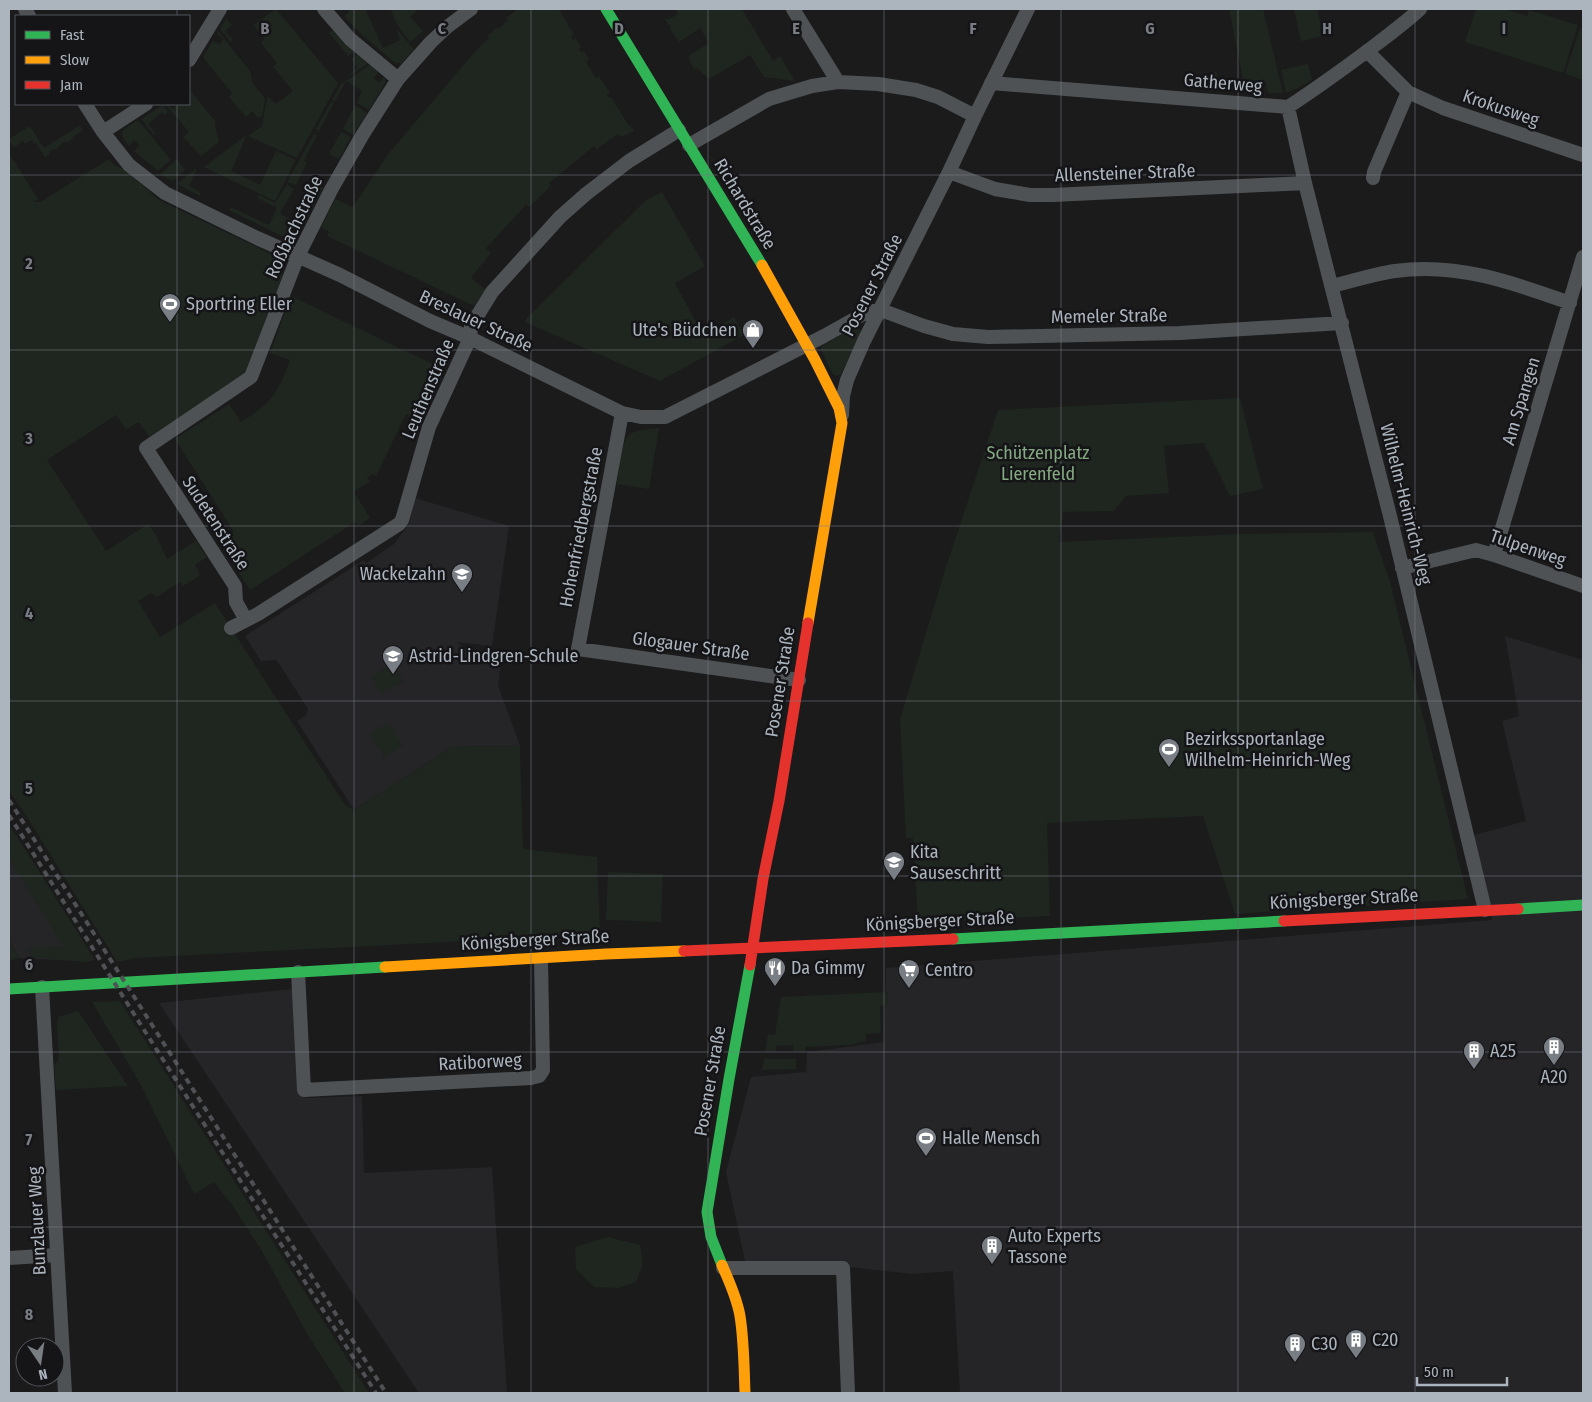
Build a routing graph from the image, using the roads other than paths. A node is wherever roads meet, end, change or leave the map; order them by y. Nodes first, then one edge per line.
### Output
1 (220, 9) edge
2 (324, 9) edge
3 (471, 9) edge
4 (606, 9) edge
5 (793, 9) edge
6 (1028, 9) edge
7 (1420, 9) edge
8 (1367, 51) junction
9 (190, 58) edge
10 (398, 79) junction
11 (838, 82) junction
12 (991, 83) junction
13 (1408, 92) junction
14 (86, 105) edge
15 (144, 105) edge
16 (1288, 107) junction
17 (975, 116) junction
18 (679, 130) junction
19 (103, 132) junction
20 (689, 146) junction
21 (1583, 156) edge
22 (949, 172) junction
23 (1373, 178) dead end
24 (1305, 183) junction
25 (298, 256) junction
26 (1583, 257) edge
27 (1332, 286) junction
28 (1570, 303) junction
29 (881, 310) junction
30 (1342, 323) junction
31 (470, 338) junction
32 (807, 344) junction
33 (622, 413) junction
34 (842, 423) junction
35 (146, 448) joint
36 (1494, 555) junction
37 (1402, 568) junction
38 (1583, 586) edge
39 (246, 620) junction
40 (231, 628) dead end
41 (578, 649) joint
42 (799, 680) junction
43 (1583, 905) edge
44 (1485, 910) junction
45 (752, 949) junction
46 (541, 959) junction
47 (298, 972) junction
48 (42, 987) junction
49 (9, 989) edge
50 (57, 1256) junction
51 (9, 1258) edge
52 (723, 1268) junction
53 (65, 1393) edge
54 (745, 1393) edge
55 (848, 1393) edge

1 - 9 street
2 - 10 street
3 - 10 street, Roßbachstraße
4 - 18 main road, Richardstraße
5 - 11 street
6 - 12 street, Posener Straße
7 - 8 street
8 - 13 street, Krokusweg
8 - 16 street
10 - 25 street, Roßbachstraße
11 - 17 street
11 - 20 street
12 - 16 street, Gatherweg
12 - 17 street, Posener Straße
13 - 21 street, Krokusweg
13 - 23 street
14 - 19 street, Breslauer Straße
15 - 19 street
16 - 24 street, Wilhelm-Heinrich-Weg
17 - 22 street, Posener Straße
18 - 20 main road, Richardstraße
18 - 31 street, Leuthenstraße
19 - 25 street, Breslauer Straße
20 - 32 main road, Richardstraße
22 - 24 street, Allensteiner Straße
22 - 29 street, Posener Straße
24 - 27 street, Wilhelm-Heinrich-Weg
25 - 31 street, Breslauer Straße
25 - 35 street, Roßbachstraße
26 - 28 street, Am Spangen
27 - 28 street
27 - 30 street, Wilhelm-Heinrich-Weg
28 - 36 street, Am Spangen
29 - 30 street, Memeler Straße
29 - 32 street, Breslauer Straße
29 - 34 street, Posener Straße
30 - 37 street, Wilhelm-Heinrich-Weg
31 - 33 street, Breslauer Straße
31 - 39 street, Leuthenstraße
32 - 33 street, Breslauer Straße
32 - 34 main road, Richardstraße
33 - 41 street, Hohenfriedbergstraße
34 - 42 main road, Posener Straße
35 - 39 street, Sudetenstraße
36 - 37 street, Tulpenweg
36 - 38 street, Tulpenweg
37 - 44 street, Wilhelm-Heinrich-Weg
39 - 40 street, Leuthenstraße
41 - 42 street, Glogauer Straße
42 - 45 main road, Posener Straße
43 - 44 main road, Königsberger Straße
44 - 45 main road, Königsberger Straße
45 - 46 main road, Königsberger Straße
45 - 52 main road, Posener Straße
46 - 47 main road, Königsberger Straße
46 - 47 street, Ratiborweg
47 - 48 main road, Königsberger Straße
48 - 49 main road, Königsberger Straße
48 - 50 street, Bunzlauer Weg
50 - 51 street
50 - 53 street, Bunzlauer Weg
52 - 54 main road, Posener Straße
52 - 55 street

